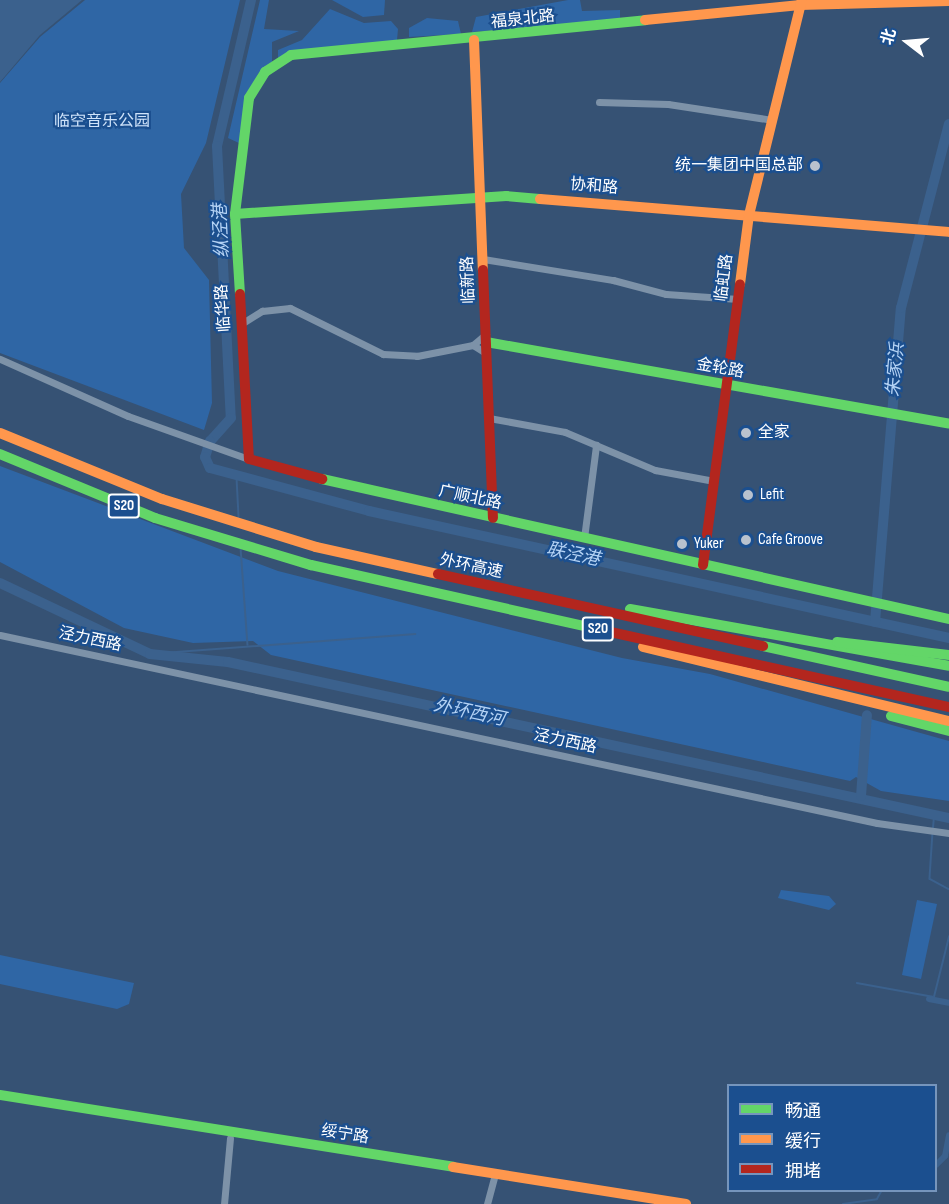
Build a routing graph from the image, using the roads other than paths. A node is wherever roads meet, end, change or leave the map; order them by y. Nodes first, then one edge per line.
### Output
1 (949, 1) edge
2 (883, 2) edge
3 (801, 3) edge
4 (474, 40) junction
5 (255, 85) joint
6 (599, 102) dead end
7 (772, 120) junction
8 (480, 196) junction
9 (235, 214) junction
10 (749, 215) junction
11 (949, 232) edge
12 (483, 259) junction
13 (738, 299) junction
14 (241, 324) junction
15 (486, 343) junction
16 (473, 345) junction
17 (0, 358) edge
18 (727, 385) junction
19 (489, 418) junction
20 (949, 424) edge
21 (0, 433) edge
22 (597, 445) junction
23 (0, 454) edge
24 (249, 459) junction
25 (714, 481) junction
26 (493, 518) junction
27 (584, 538) junction
28 (703, 565) junction
29 (490, 586) junction
30 (486, 604) junction
31 (949, 620) edge
32 (0, 635) edge
33 (770, 635) junction
34 (949, 654) edge
35 (949, 666) edge
36 (949, 687) edge
37 (949, 706) edge
38 (948, 724) edge
39 (949, 833) edge
40 (0, 1095) edge
41 (0, 1101) edge
42 (230, 1138) junction
43 (493, 1180) junction
44 (639, 1202) edge
45 (224, 1204) edge
46 (487, 1204) edge
47 (686, 1204) edge

1 - 2 main road, 福泉北路
2 - 3 main road, 福泉北路
3 - 4 main road, 福泉北路
3 - 7 main road, 临虹路
4 - 5 main road, 福泉北路
4 - 8 main road, 临新路
5 - 9 main road, 临华路
6 - 7 street
7 - 10 main road, 临虹路
8 - 9 main road, 协和路
8 - 10 main road, 协和路
8 - 12 main road, 临新路
9 - 14 main road, 临华路
10 - 11 main road, 协和路
10 - 13 main road, 临虹路
12 - 13 street
12 - 15 main road, 临新路
13 - 18 main road, 临虹路
14 - 16 street
14 - 24 main road, 临华路
15 - 16 street
15 - 16 street
15 - 18 main road, 金轮路
15 - 19 main road, 临新路
17 - 24 street, 广顺北路
18 - 20 main road, 金轮路
18 - 25 main road, 临虹路
19 - 22 street
19 - 26 main road, 临新路
21 - 29 main road, 外环高速 / S20
22 - 25 street
22 - 27 street
23 - 30 main road, 外环高速 / S20
24 - 26 main road, 广顺北路
25 - 28 main road, 临虹路
26 - 27 main road, 广顺北路
27 - 28 main road, 广顺北路
28 - 31 main road, 广顺北路
29 - 33 main road
29 - 36 main road, 外环高速 / S20
30 - 37 main road, 外环高速 / S20
30 - 38 main road
32 - 39 street, 泾力西路
33 - 34 main road
33 - 35 main road
40 - 43 main road, 绥宁路
41 - 42 main road, 绥宁路
42 - 43 main road, 绥宁路
42 - 45 street
43 - 44 main road, 绥宁路
43 - 46 street
44 - 47 main road, 绥宁路

